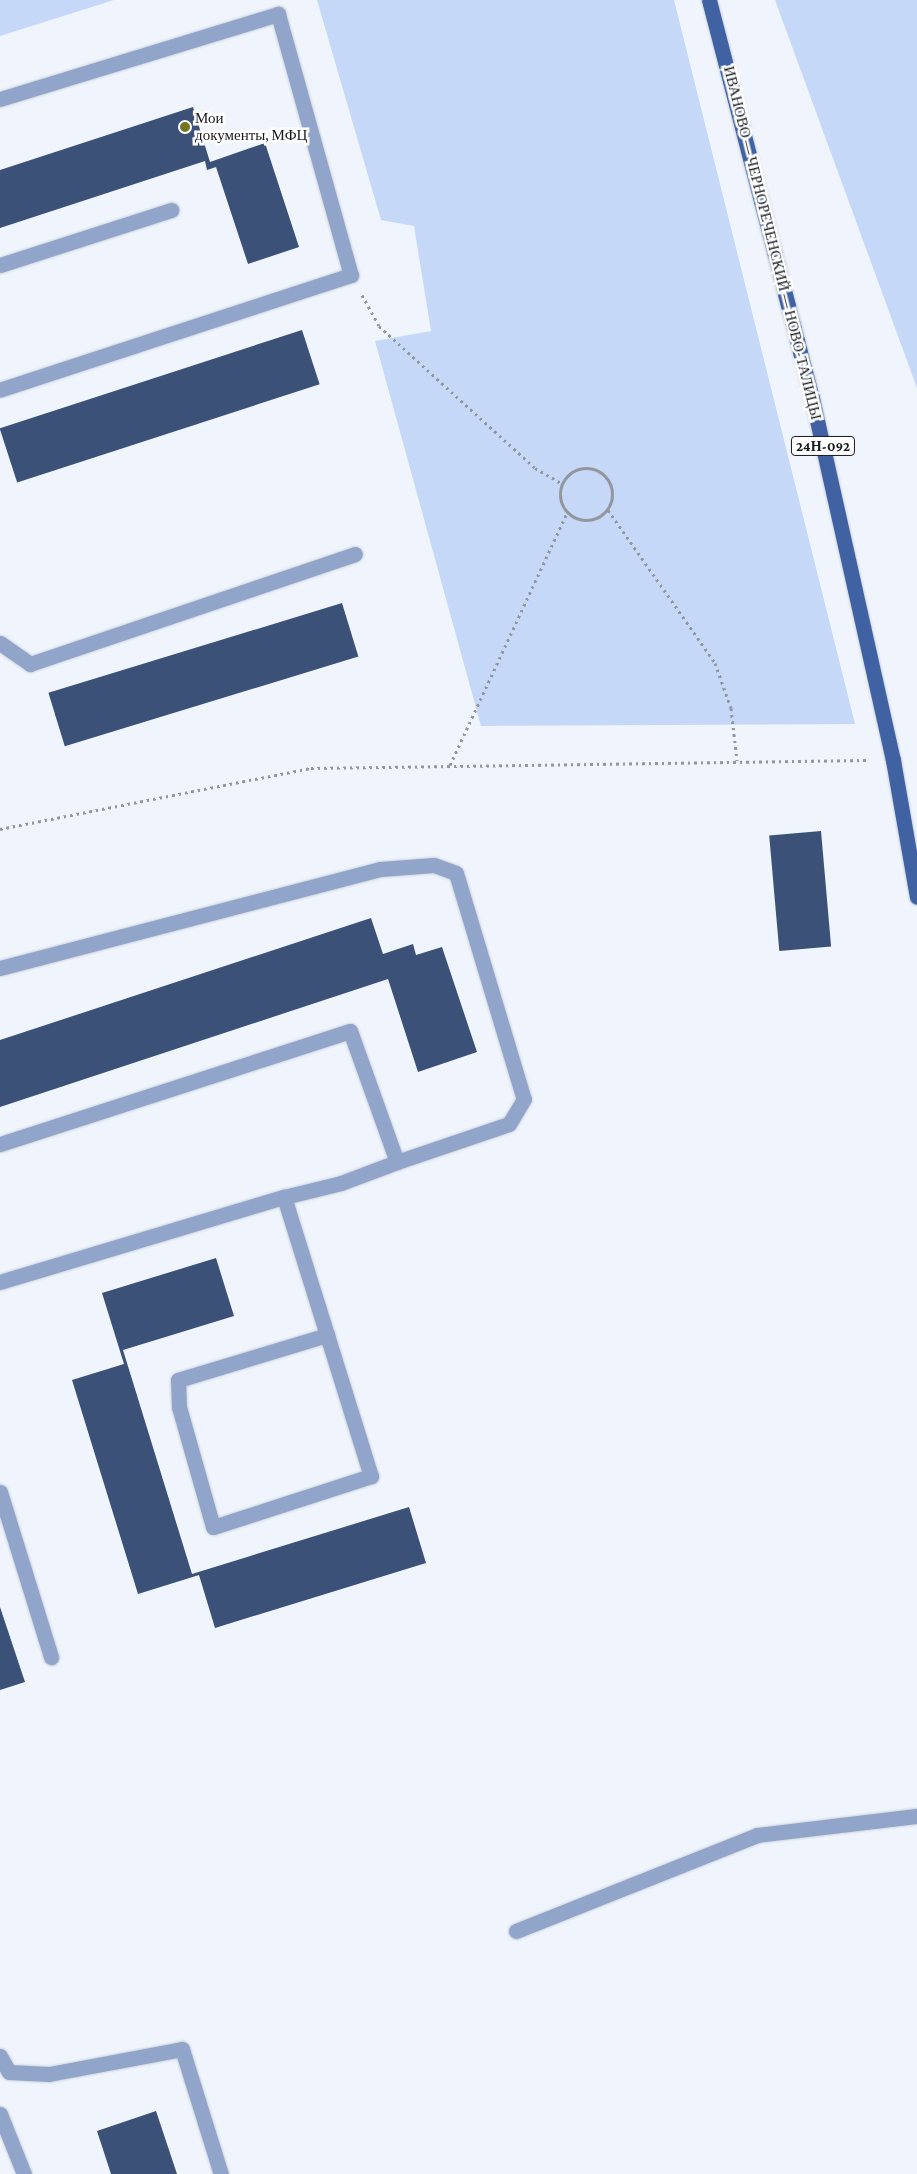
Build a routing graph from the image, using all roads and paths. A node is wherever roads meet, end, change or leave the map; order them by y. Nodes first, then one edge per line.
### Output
1 (710, 0) edge
2 (0, 100) edge
3 (171, 210) dead end
4 (0, 265) edge
5 (352, 275) junction
6 (0, 390) edge
7 (561, 483) junction
8 (608, 510) junction
9 (567, 514) junction
10 (355, 554) dead end
11 (0, 643) edge
12 (893, 760) junction
13 (737, 761) junction
14 (450, 765) junction
15 (0, 829) edge
16 (917, 897) edge
17 (0, 968) edge
18 (0, 1144) edge
19 (397, 1162) junction
20 (284, 1197) junction
21 (0, 1282) edge
22 (328, 1335) junction
23 (0, 1492) edge
24 (51, 1657) dead end
25 (917, 1816) edge
26 (516, 1931) dead end
27 (0, 2056) edge
28 (0, 2114) edge
29 (24, 2174) edge
30 (221, 2174) edge

1 - 12 main road, ИВАНОВО — ЧЕРНОРЕЧЕНСКИЙ — НОВО-ТАЛИЦЫ / 24Н-092
2 - 5 lane
3 - 4 lane
5 - 6 lane
5 - 7 path
7 - 8 path
7 - 9 path
8 - 9 path
8 - 13 path
9 - 14 path
10 - 11 lane
12 - 13 path
12 - 16 main road, ИВАНОВО — ЧЕРНОРЕЧЕНСКИЙ — НОВО-ТАЛИЦЫ / 24Н-092
13 - 14 path
14 - 15 path
17 - 19 lane
18 - 19 lane
19 - 20 lane
20 - 21 lane
20 - 22 lane
22 - 22 lane
23 - 24 lane
25 - 26 lane
27 - 30 lane
28 - 29 lane

